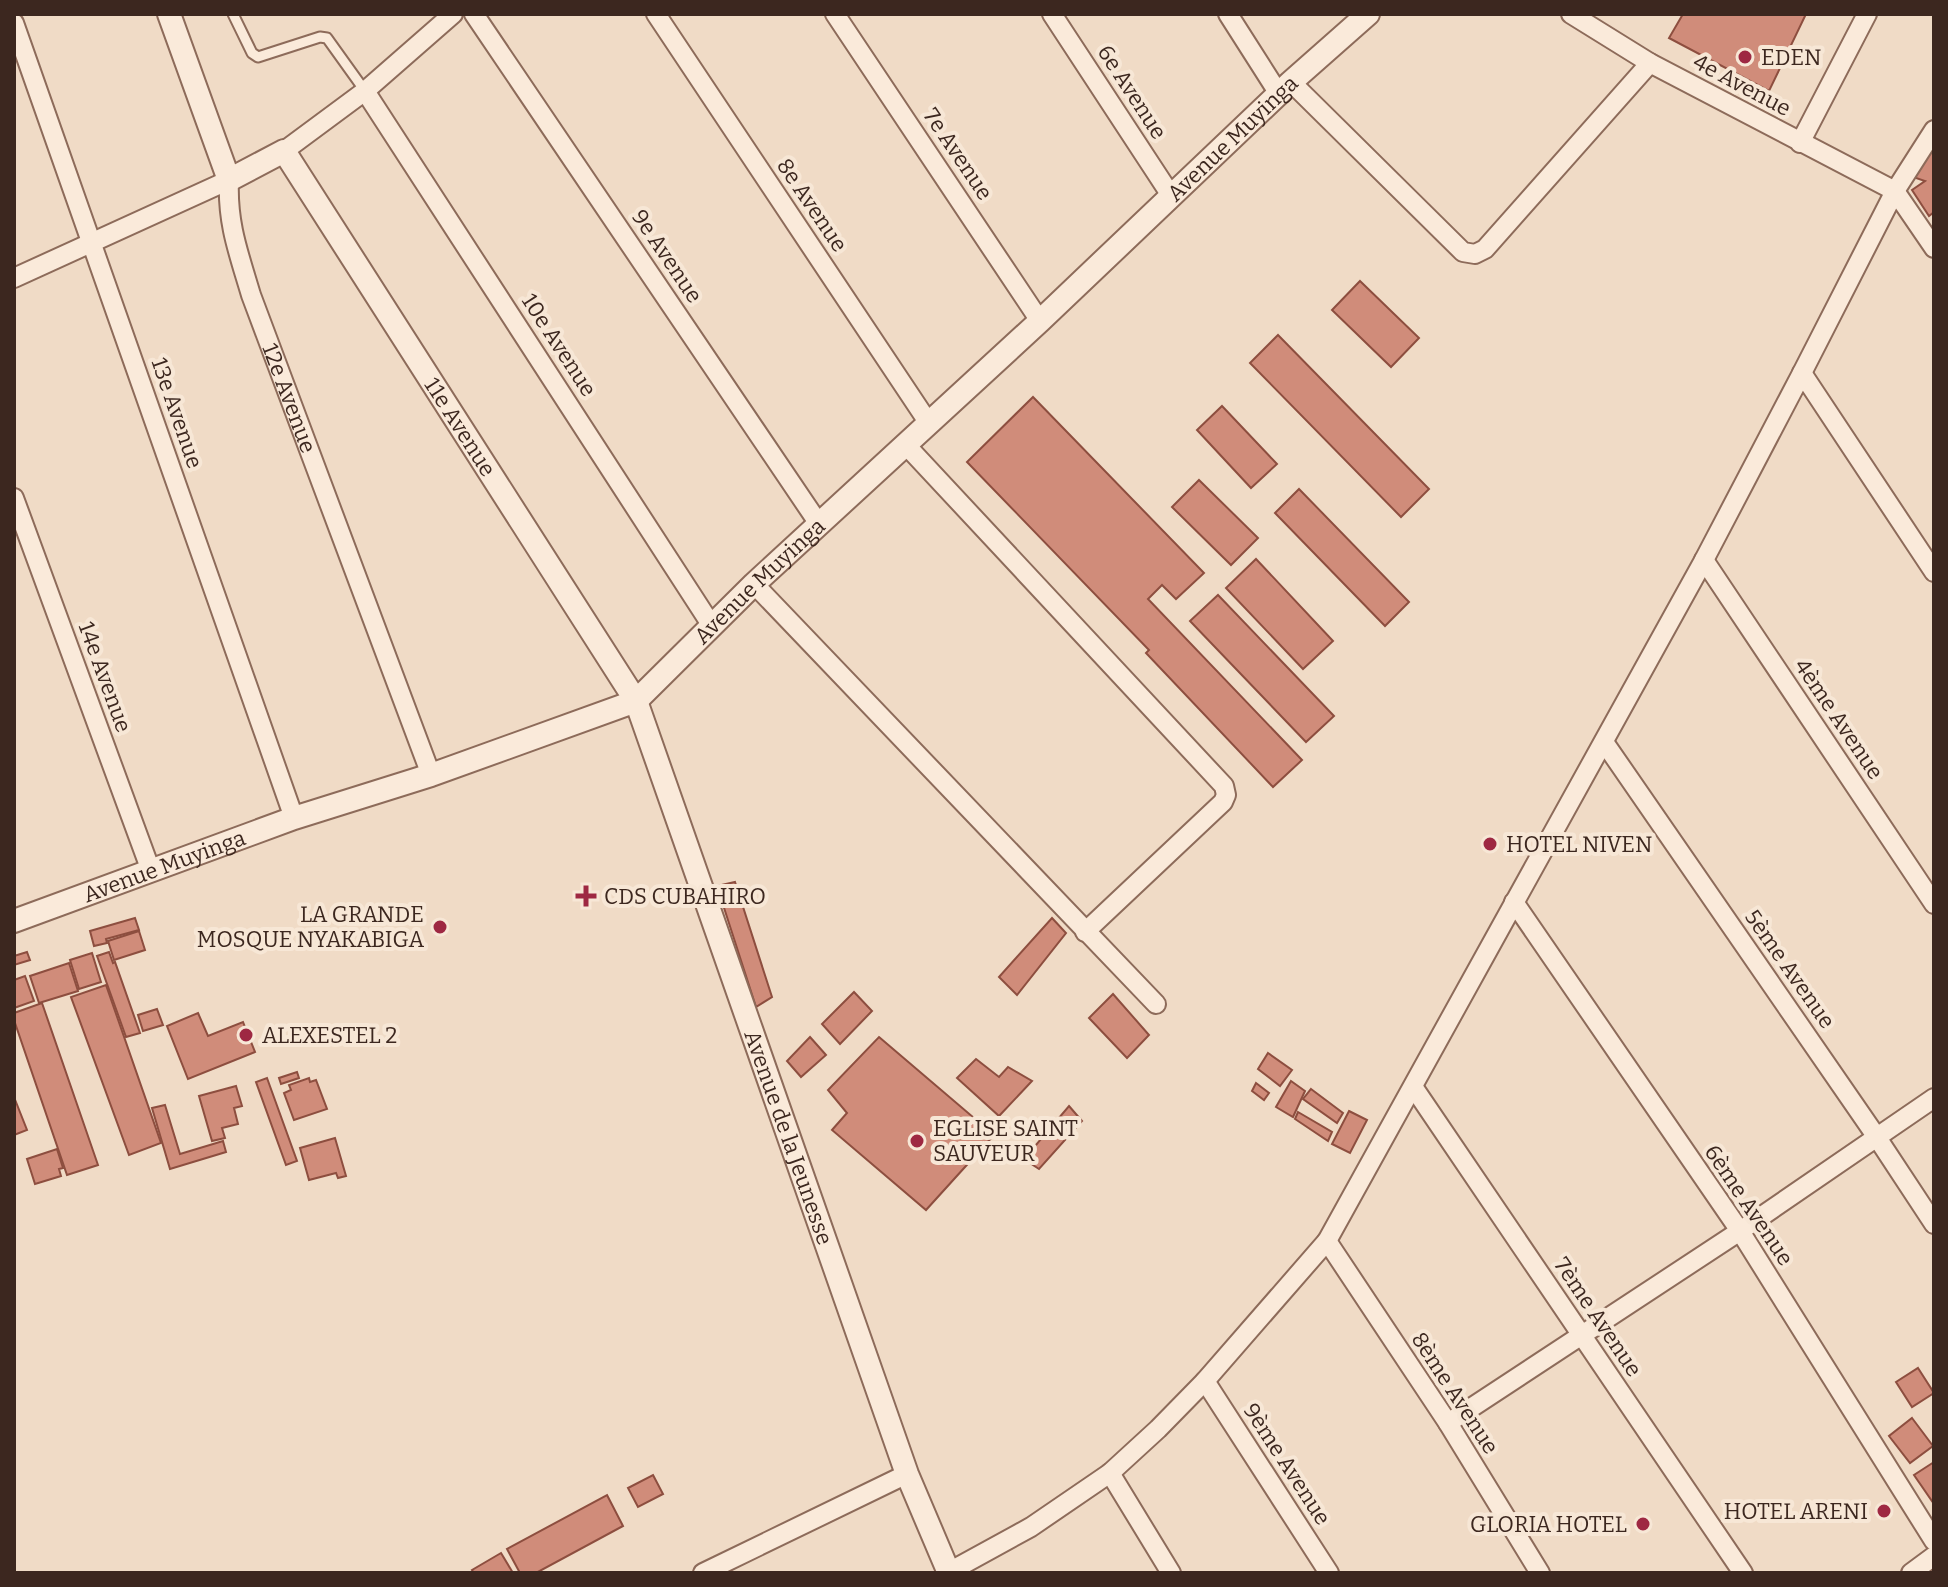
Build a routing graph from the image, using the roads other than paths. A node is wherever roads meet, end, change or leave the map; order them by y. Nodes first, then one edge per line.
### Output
1 (169, 14) edge
2 (233, 14) edge
3 (453, 14) edge
4 (474, 14) edge
5 (656, 14) edge
6 (835, 14) edge
7 (1052, 14) edge
8 (1228, 14) edge
9 (1368, 14) edge
10 (1571, 14) edge
11 (1867, 14) edge
12 (14, 23) edge
13 (1650, 63) junction
14 (1285, 88) junction
15 (365, 91) junction
16 (1934, 130) edge
17 (1800, 143) junction
18 (284, 151) junction
19 (229, 180) junction
20 (1895, 191) junction
21 (1172, 197) junction
22 (92, 242) junction
23 (1934, 248) edge
24 (14, 278) edge
25 (1040, 321) junction
26 (1802, 373) junction
27 (928, 422) junction
28 (905, 444) junction
29 (14, 498) edge
30 (819, 524) junction
31 (1704, 560) junction
32 (1934, 572) edge
33 (754, 584) junction
34 (712, 626) junction
35 (636, 701) junction
36 (1604, 742) junction
37 (431, 775) junction
38 (294, 818) junction
39 (151, 871) junction
40 (1514, 902) junction
41 (1934, 904) edge
42 (14, 921) edge
43 (1085, 932) junction
44 (1156, 1004) dead end
45 (1414, 1088) junction
46 (1934, 1098) edge
47 (1876, 1136) junction
48 (1934, 1224) edge
49 (1740, 1231) junction
50 (1327, 1241) junction
51 (1581, 1334) junction
52 (1205, 1381) junction
53 (1448, 1423) junction
54 (1110, 1473) junction
55 (907, 1474) junction
56 (1934, 1541) edge
57 (1934, 1556) edge
58 (703, 1573) edge
59 (949, 1573) edge
60 (1171, 1573) edge
61 (1329, 1573) edge
62 (1540, 1573) edge
63 (1743, 1573) edge
64 (1911, 1573) edge

1 - 19 street, 12e Avenue
2 - 15 lane
3 - 15 street
4 - 30 street, 9e Avenue
5 - 27 street, 8e Avenue
6 - 25 street, 7e Avenue
7 - 21 street, 6e Avenue
8 - 14 street
9 - 14 street, Avenue Muyinga
10 - 13 street, 4e Avenue
11 - 17 street
12 - 22 street, 13e Avenue
13 - 14 street
13 - 17 street, 4e Avenue
14 - 21 street, Avenue Muyinga
15 - 18 street
15 - 34 street, 10e Avenue
16 - 20 street
17 - 20 street, 4e Avenue
18 - 19 street
18 - 35 street, 11e Avenue
19 - 22 street
19 - 37 street, 12e Avenue
20 - 23 street
20 - 26 street
21 - 25 street, Avenue Muyinga
22 - 24 street
22 - 38 street, 13e Avenue
25 - 27 street, Avenue Muyinga
26 - 31 street
26 - 32 street
27 - 28 street, Avenue Muyinga
28 - 30 street, Avenue Muyinga
28 - 43 street
29 - 39 street, 14e Avenue
30 - 33 street, Avenue Muyinga
31 - 36 street
31 - 41 street, 4ème Avenue
33 - 34 street, Avenue Muyinga
33 - 43 street
34 - 35 street, Avenue Muyinga
35 - 37 street, Avenue Muyinga
35 - 55 street, Avenue de la Jeunesse
36 - 40 street
36 - 47 street, 5ème Avenue
37 - 38 street, Avenue Muyinga
38 - 39 street, Avenue Muyinga
39 - 42 street, Avenue Muyinga
40 - 45 street
40 - 49 street, 6ème Avenue
43 - 44 street
45 - 50 street
45 - 51 street, 7ème Avenue
46 - 47 street
47 - 48 street, 5ème Avenue
47 - 49 street
49 - 51 street
49 - 56 street, 6ème Avenue
50 - 52 street
50 - 53 street, 8ème Avenue
51 - 53 street
51 - 63 street, 7ème Avenue
52 - 54 street
52 - 61 street, 9ème Avenue
53 - 62 street, 8ème Avenue
54 - 59 street
54 - 60 street
55 - 58 street
55 - 59 street, Avenue de la Jeunesse
57 - 64 street

